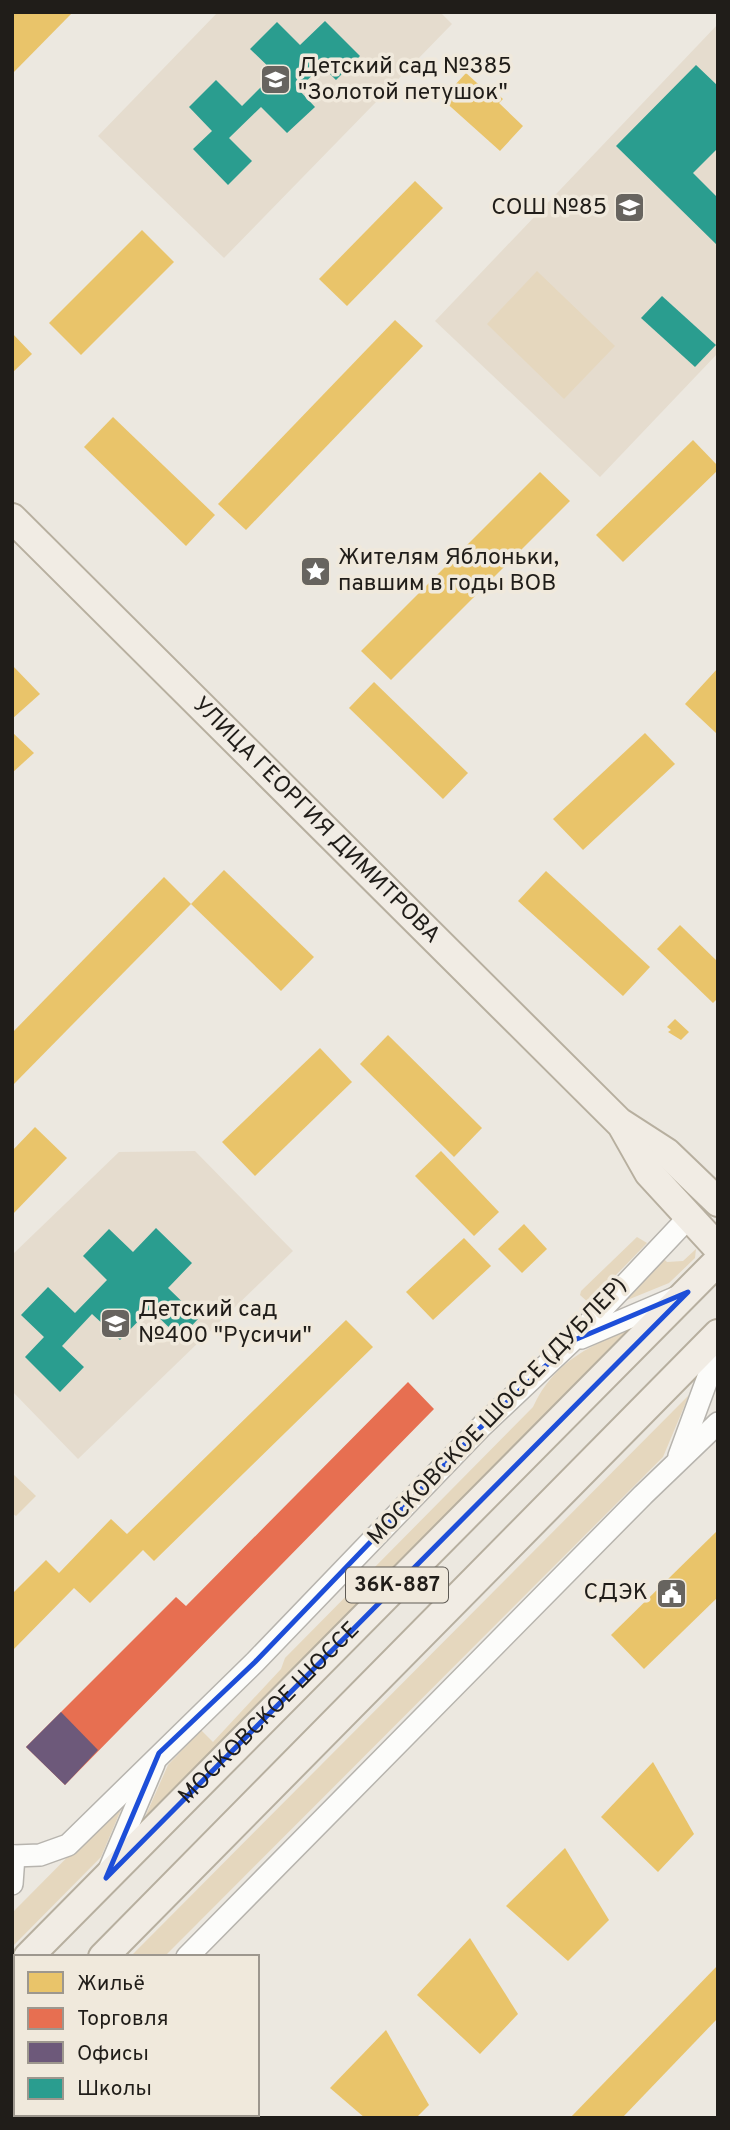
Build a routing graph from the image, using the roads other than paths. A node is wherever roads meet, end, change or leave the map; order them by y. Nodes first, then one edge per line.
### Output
1 (12, 518) edge
2 (620, 1122) junction
3 (715, 1192) edge
4 (689, 1217) junction
5 (718, 1248) edge
6 (718, 1261) edge
7 (688, 1292) junction
8 (718, 1334) edge
9 (572, 1341) junction
10 (718, 1350) edge
11 (718, 1423) edge
12 (677, 1461) junction
13 (159, 1753) junction
14 (13, 1856) edge
15 (106, 1878) junction
16 (12, 1884) edge
17 (30, 1955) edge
18 (105, 1955) edge
19 (189, 1955) edge

1 - 2 main road, УЛИЦА ГЕОРГИЯ ДИМИТРОВА
2 - 3 main road, УЛИЦА ГЕОРГИЯ ДИМИТРОВА
2 - 4 main road, УЛИЦА ГЕОРГИЯ ДИМИТРОВА
4 - 5 main road, УЛИЦА ГЕОРГИЯ ДИМИТРОВА
4 - 9 street, МОСКОВСКОЕ ШОССЕ (ДУБЛЕР)
6 - 7 main road, МОСКОВСКОЕ ШОССЕ / 36К-887
7 - 9 street
7 - 15 main road, МОСКОВСКОЕ ШОССЕ / 36К-887
8 - 18 main road, 36К-887
9 - 13 street, МОСКОВСКОЕ ШОССЕ (ДУБЛЕР)
10 - 12 street
11 - 12 street
12 - 19 street
13 - 14 street, МОСКОВСКОЕ ШОССЕ (ДУБЛЕР)
13 - 15 street
14 - 16 street, МОСКОВСКОЕ ШОССЕ (ДУБЛЕР)
15 - 17 main road, МОСКОВСКОЕ ШОССЕ / 36К-887

